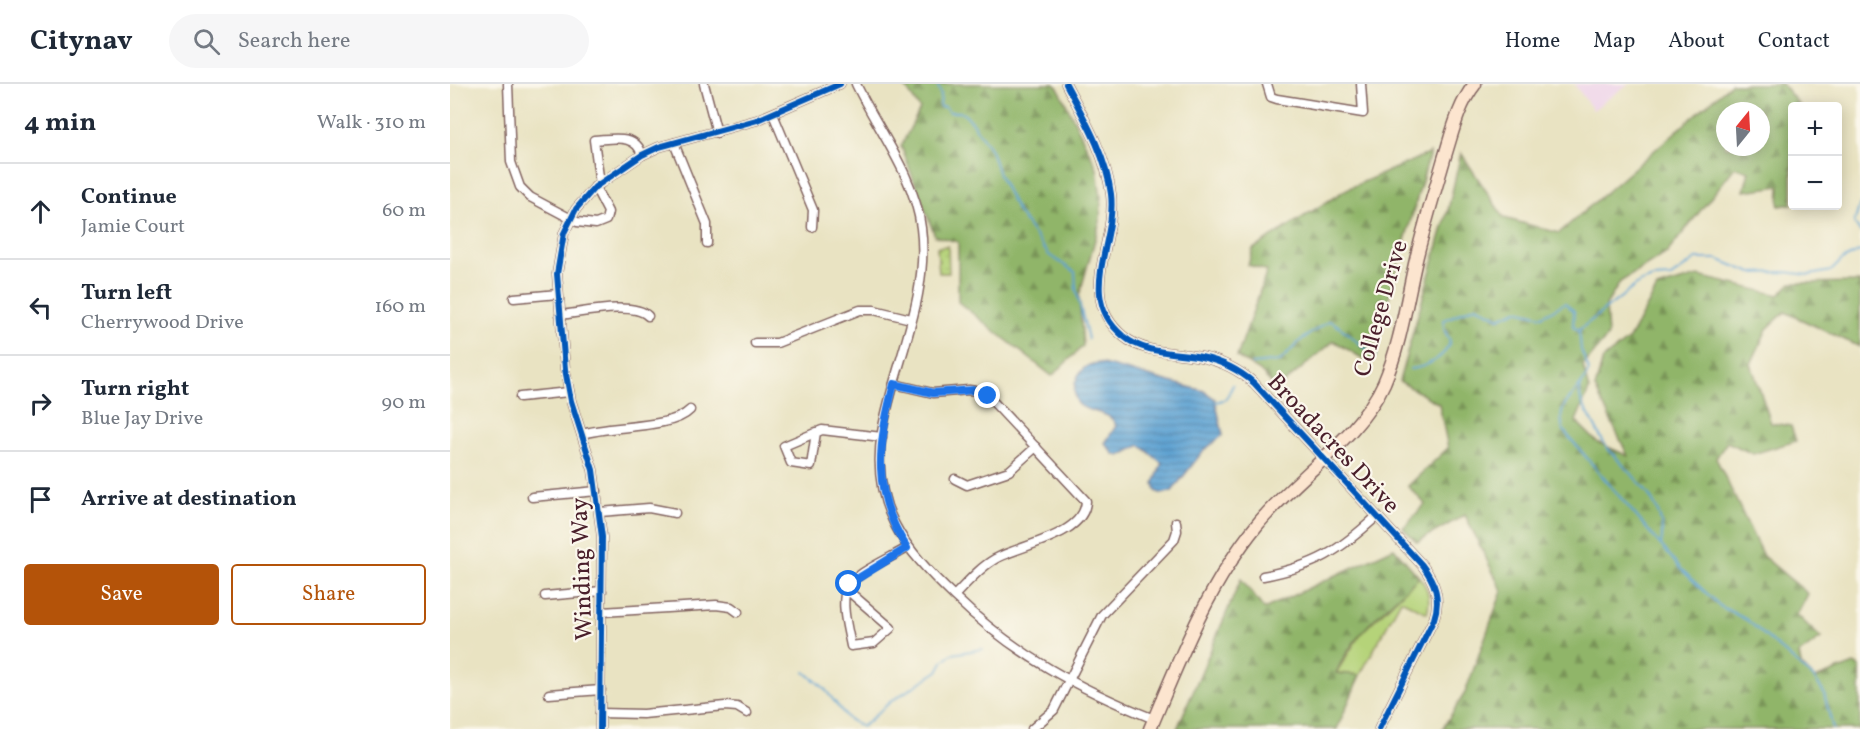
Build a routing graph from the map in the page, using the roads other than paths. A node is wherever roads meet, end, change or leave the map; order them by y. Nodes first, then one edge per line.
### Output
1 (508, 84) edge
2 (704, 84) edge
3 (840, 84) edge
4 (856, 84) edge
5 (1066, 84) edge
6 (1266, 84) edge
7 (1361, 84) edge
8 (1475, 84) edge
9 (773, 114) junction
10 (717, 132) junction
11 (674, 143) junction
12 (642, 155) junction
13 (597, 185) junction
14 (571, 218) junction
15 (812, 227) dead end
16 (707, 243) dead end
17 (558, 294) junction
18 (514, 298) dead end
19 (560, 315) junction
20 (648, 316) dead end
21 (911, 319) junction
22 (754, 343) dead end
23 (894, 384) junction
24 (569, 392) junction
25 (520, 397) dead end
26 (690, 410) dead end
27 (816, 432) junction
28 (582, 434) junction
29 (882, 437) junction
30 (1036, 447) junction
31 (1324, 457) junction
32 (955, 479) dead end
33 (597, 490) junction
34 (532, 496) dead end
35 (600, 512) junction
36 (675, 513) dead end
37 (1377, 516) junction
38 (1176, 522) dead end
39 (907, 548) junction
40 (1263, 576) dead end
41 (846, 589) junction
42 (602, 591) junction
43 (545, 596) dead end
44 (954, 596) junction
45 (602, 612) junction
46 (738, 612) dead end
47 (1068, 682) junction
48 (601, 690) junction
49 (549, 694) dead end
50 (747, 712) dead end
51 (600, 713) junction
52 (1152, 724) edge
53 (600, 729) edge
54 (1032, 729) edge
55 (1379, 729) edge

1 - 14 street
2 - 10 street
3 - 9 street, Winding Way
4 - 21 street
5 - 31 street, Broadacres Drive
6 - 7 street
8 - 31 main road, College Drive
9 - 10 street, Winding Way
9 - 15 street
10 - 11 street, Winding Way
11 - 12 street, Winding Way
11 - 16 street
12 - 13 street, Winding Way
12 - 13 street
13 - 14 street, Winding Way
13 - 14 street
14 - 17 street, Winding Way
17 - 18 street
17 - 19 street, Winding Way
19 - 20 street
19 - 24 street, Winding Way
21 - 22 street
21 - 23 street
23 - 29 street
23 - 30 street
24 - 25 street
24 - 28 street, Winding Way
26 - 28 street
27 - 27 street
27 - 29 street
28 - 33 street, Winding Way
29 - 39 street
30 - 32 street
30 - 44 street
31 - 37 street, Broadacres Drive
31 - 52 main road, College Drive
33 - 34 street
33 - 35 street, Winding Way
35 - 36 street
35 - 42 street, Winding Way
37 - 40 street
37 - 55 street, Broadacres Drive
38 - 47 street
39 - 41 street
39 - 44 street
41 - 41 street
42 - 43 street
42 - 45 street, Winding Way
44 - 47 street
45 - 46 street
45 - 48 street, Winding Way
47 - 52 street
47 - 54 street
48 - 49 street
48 - 51 street, Winding Way
50 - 51 street
51 - 53 street, Winding Way

